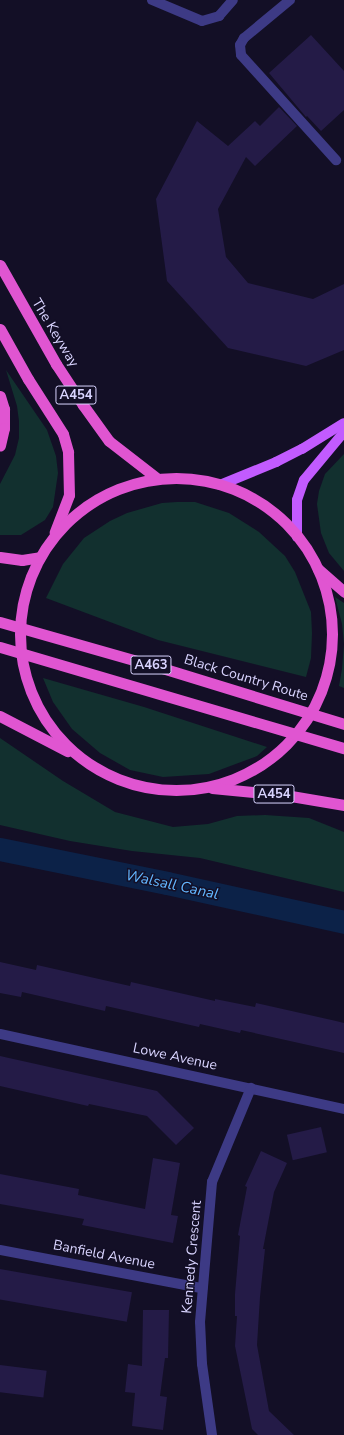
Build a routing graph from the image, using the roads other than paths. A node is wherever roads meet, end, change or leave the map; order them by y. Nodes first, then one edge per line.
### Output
1 (152, 0) edge
2 (233, 0) edge
3 (290, 0) edge
4 (336, 160) dead end
5 (0, 265) edge
6 (0, 329) edge
7 (0, 396) edge
8 (344, 423) edge
9 (344, 432) edge
10 (0, 446) edge
11 (158, 479) junction
12 (220, 485) junction
13 (297, 537) junction
14 (52, 538) junction
15 (0, 557) edge
16 (40, 557) junction
17 (316, 567) junction
18 (344, 592) edge
19 (0, 622) edge
20 (0, 647) edge
21 (0, 716) edge
22 (340, 723) edge
23 (344, 748) edge
24 (80, 758) junction
25 (203, 788) junction
26 (344, 806) edge
27 (0, 1034) edge
28 (251, 1088) junction
29 (344, 1109) edge
30 (0, 1250) edge
31 (202, 1288) junction
32 (212, 1435) edge

1 - 2 street
3 - 4 street
5 - 11 highway, The Keyway / A454
6 - 14 highway, A454
7 - 10 highway
8 - 12 main road
9 - 13 main road
11 - 12 highway
11 - 14 highway
12 - 13 highway
13 - 17 highway
14 - 16 highway
15 - 16 highway
16 - 24 highway
17 - 18 highway
17 - 25 highway
19 - 22 highway, Black Country Route / A463
20 - 23 highway, A463
21 - 24 highway
24 - 25 highway
25 - 26 highway, A454
27 - 28 street, Lowe Avenue
28 - 29 street, Lowe Avenue
28 - 31 street, Kennedy Crescent
30 - 31 street, Banfield Avenue
31 - 32 street, Kennedy Crescent

